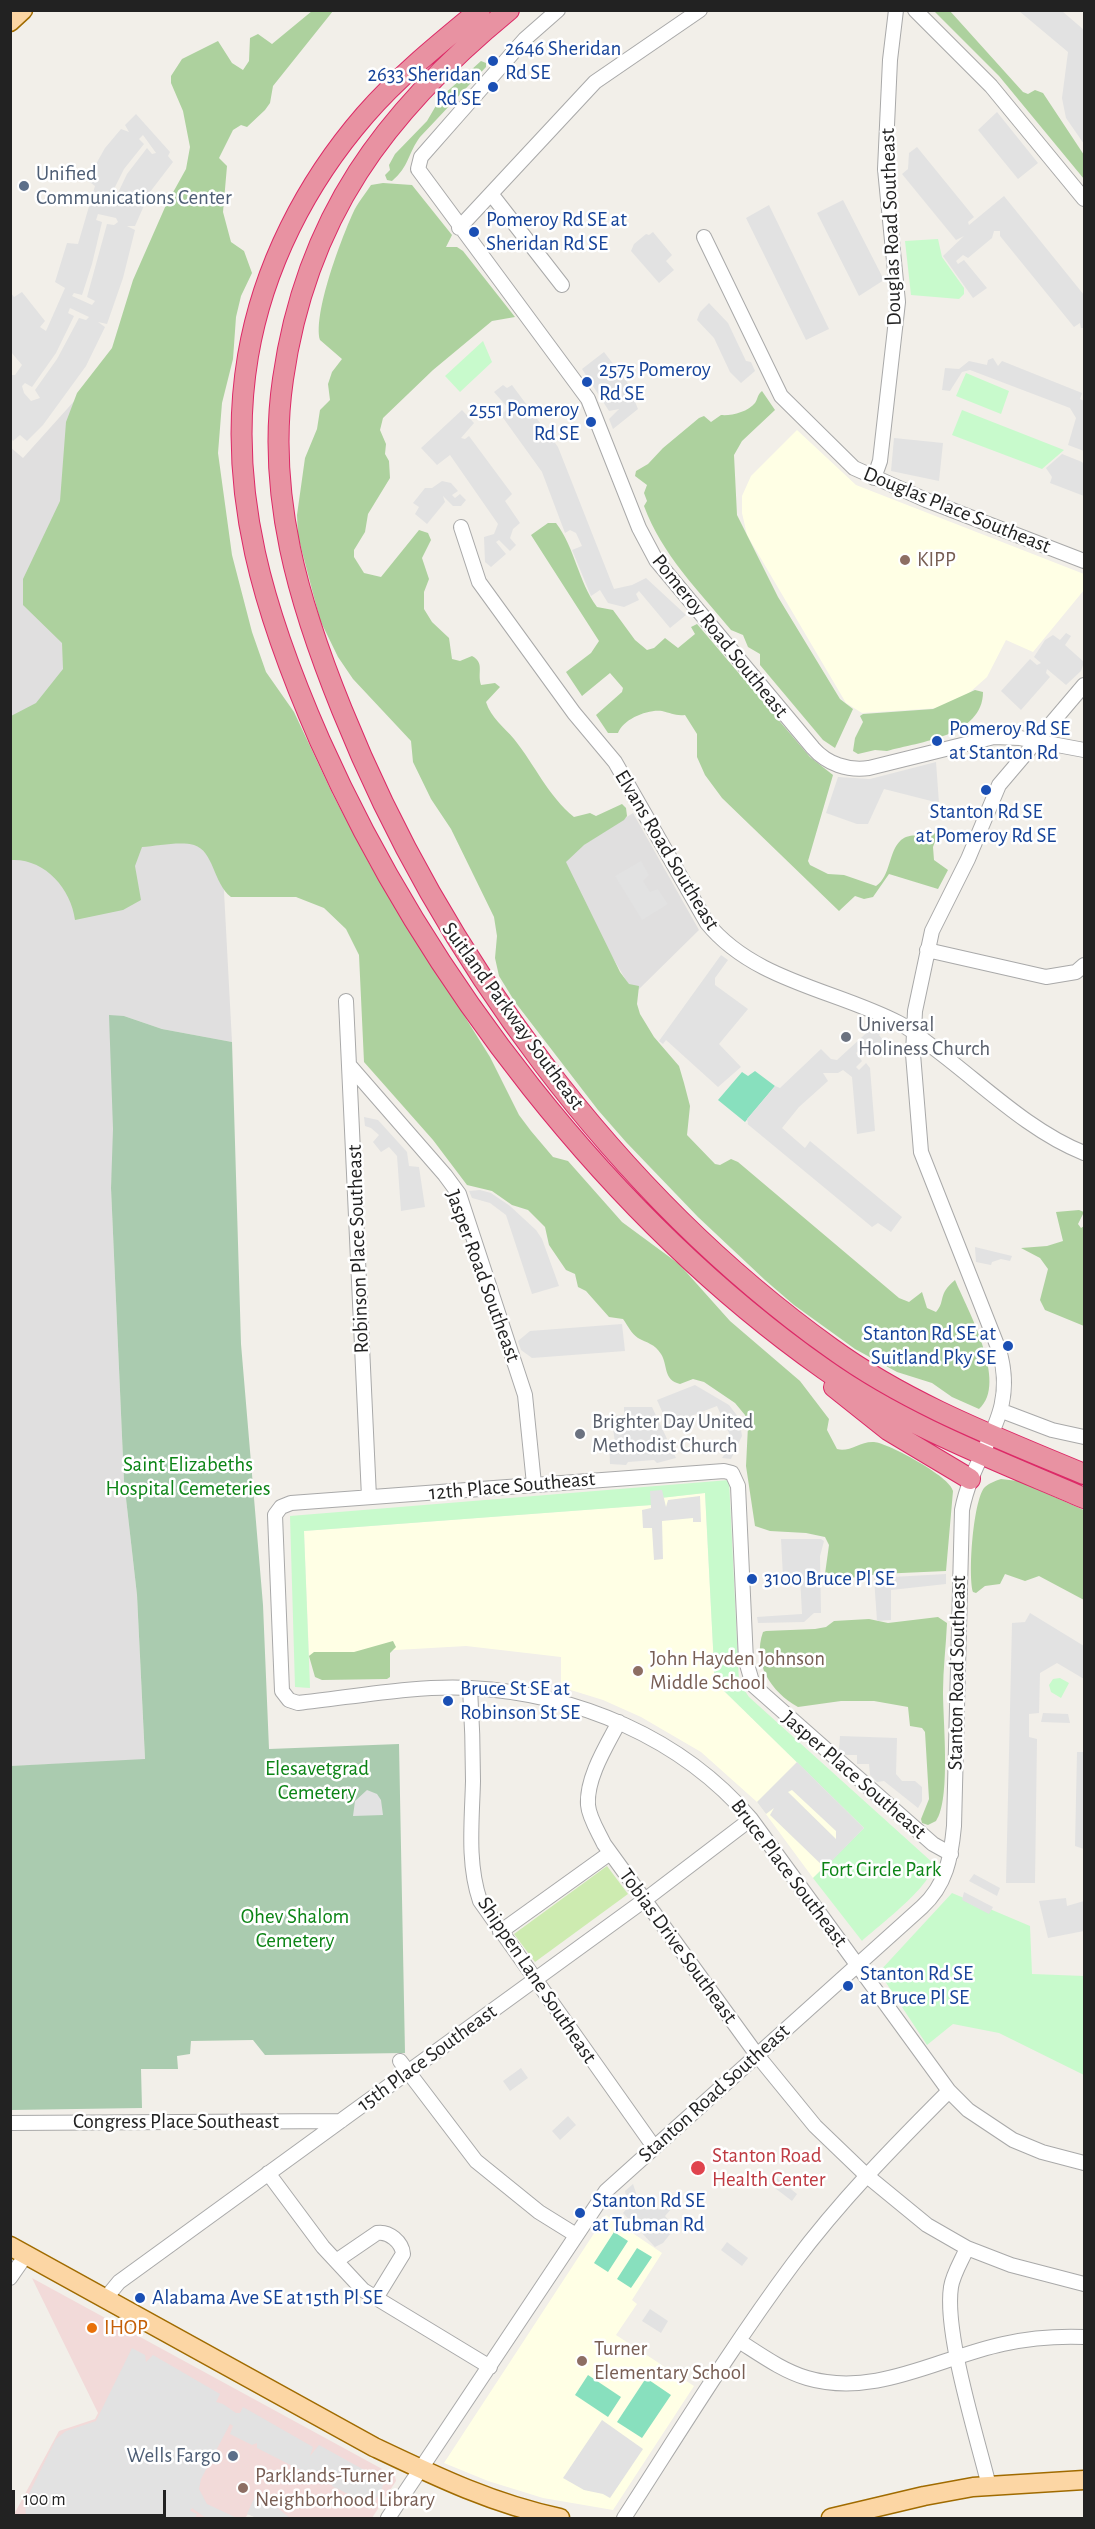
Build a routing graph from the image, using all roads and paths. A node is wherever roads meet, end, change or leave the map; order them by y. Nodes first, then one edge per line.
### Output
1 (23, 10) edge
2 (480, 10) edge
3 (509, 10) edge
4 (558, 10) edge
5 (700, 10) edge
6 (896, 10) edge
7 (915, 10) edge
8 (10, 22) edge
9 (492, 195) junction
10 (1084, 199) edge
11 (459, 228) junction
12 (705, 237) dead end
13 (562, 285) dead end
14 (874, 478) junction
15 (461, 527) dead end
16 (1084, 561) edge
17 (1084, 685) edge
18 (1037, 740) junction
19 (1084, 750) edge
20 (927, 950) junction
21 (1084, 965) edge
22 (346, 1001) dead end
23 (913, 1033) junction
24 (350, 1066) junction
25 (1084, 1153) edge
26 (784, 1339) junction
27 (1002, 1411) junction
28 (991, 1435) junction
29 (1084, 1437) edge
30 (982, 1454) junction
31 (1084, 1474) edge
32 (970, 1479) junction
33 (534, 1484) junction
34 (369, 1497) junction
35 (1084, 1498) edge
36 (470, 1688) junction
37 (760, 1693) joint
38 (287, 1698) joint
39 (619, 1722) junction
40 (751, 1819) junction
41 (610, 1853) junction
42 (951, 1854) junction
43 (646, 1899) junction
44 (500, 1932) junction
45 (858, 1964) junction
46 (534, 1980) junction
47 (757, 2055) junction
48 (404, 2066) junction
49 (949, 2091) junction
50 (340, 2121) junction
51 (10, 2123) edge
52 (654, 2147) junction
53 (1084, 2163) edge
54 (268, 2173) junction
55 (866, 2175) junction
56 (576, 2235) junction
57 (967, 2248) junction
58 (18, 2250) edge
59 (336, 2261) junction
60 (10, 2278) edge
61 (1084, 2284) edge
62 (376, 2298) junction
63 (105, 2299) junction
64 (1084, 2337) edge
65 (739, 2341) junction
66 (958, 2358) junction
67 (490, 2367) junction
68 (421, 2470) junction
69 (1084, 2480) edge
70 (989, 2486) junction
71 (388, 2518) edge
72 (560, 2518) edge
73 (624, 2518) edge
74 (831, 2518) edge

1 - 8 main road
2 - 26 highway, Suitland Parkway Southeast
3 - 28 highway, Suitland Parkway Southeast
4 - 11 street, Pomeroy Road Southeast
5 - 9 street
6 - 14 street, Douglas Road Southeast
7 - 10 street
9 - 11 street
9 - 13 street
11 - 18 street, Pomeroy Road Southeast
12 - 14 street, Douglas Place Southeast
14 - 16 street, Douglas Place Southeast
15 - 23 street, Elvans Road Southeast
17 - 18 street, Stanton Road Southeast
18 - 19 street, Pomeroy Road Southeast
18 - 20 street, Stanton Road Southeast
20 - 21 street
20 - 23 street, Stanton Road Southeast
22 - 24 street, Robinson Place Southeast
23 - 25 street, Elvans Road Southeast
23 - 27 street, Stanton Road Southeast
24 - 33 street, Jasper Road Southeast
24 - 34 street, Robinson Place Southeast
26 - 30 highway, Suitland Parkway Southeast
26 - 32 highway
27 - 28 street, Stanton Road Southeast
27 - 29 street
28 - 30 street, Stanton Road Southeast
28 - 31 highway, Suitland Parkway Southeast
30 - 32 street, Stanton Road Southeast
30 - 35 highway, Suitland Parkway Southeast
32 - 42 street, Stanton Road Southeast
33 - 34 street, 12th Place Southeast
33 - 37 street, 12th Place Southeast
34 - 38 street, 12th Place Southeast
36 - 38 street, Bruce Place Southeast
36 - 39 street, Bruce Place Southeast
36 - 44 street, Shippen Lane Southeast
37 - 42 street, Jasper Place Southeast
39 - 40 street, Bruce Place Southeast
39 - 41 street, Tobias Drive Southeast
40 - 43 street, 15th Place Southeast
40 - 45 street, Bruce Place Southeast
41 - 43 street, Tobias Drive Southeast
41 - 44 street
42 - 45 street, Stanton Road Southeast
43 - 46 street, 15th Place Southeast
43 - 47 street, Tobias Drive Southeast
44 - 46 street, Shippen Lane Southeast
45 - 47 street, Stanton Road Southeast
45 - 49 street, Bruce Place Southeast
46 - 48 street, 15th Place Southeast
46 - 52 street, Shippen Lane Southeast
47 - 52 street, Stanton Road Southeast
47 - 55 street, Tobias Drive Southeast
48 - 50 street, 15th Place Southeast
48 - 56 street
49 - 53 street, Bruce Place Southeast
49 - 55 street
50 - 51 street, Congress Place Southeast
50 - 54 street, 15th Place Southeast
52 - 56 street, Stanton Road Southeast
54 - 59 street
54 - 63 street, 15th Place Southeast
55 - 57 street, Tobias Drive Southeast
55 - 65 street
56 - 67 street, Stanton Road Southeast
57 - 61 street, Tobias Drive Southeast
57 - 66 street
58 - 60 street
58 - 63 main road
59 - 62 street
59 - 62 street
62 - 67 street
63 - 68 main road
64 - 66 street
65 - 66 street
65 - 73 street
66 - 70 street
67 - 68 street, Stanton Road Southeast
68 - 71 street, Stanton Road Southeast
68 - 72 main road
69 - 70 main road
70 - 74 main road

